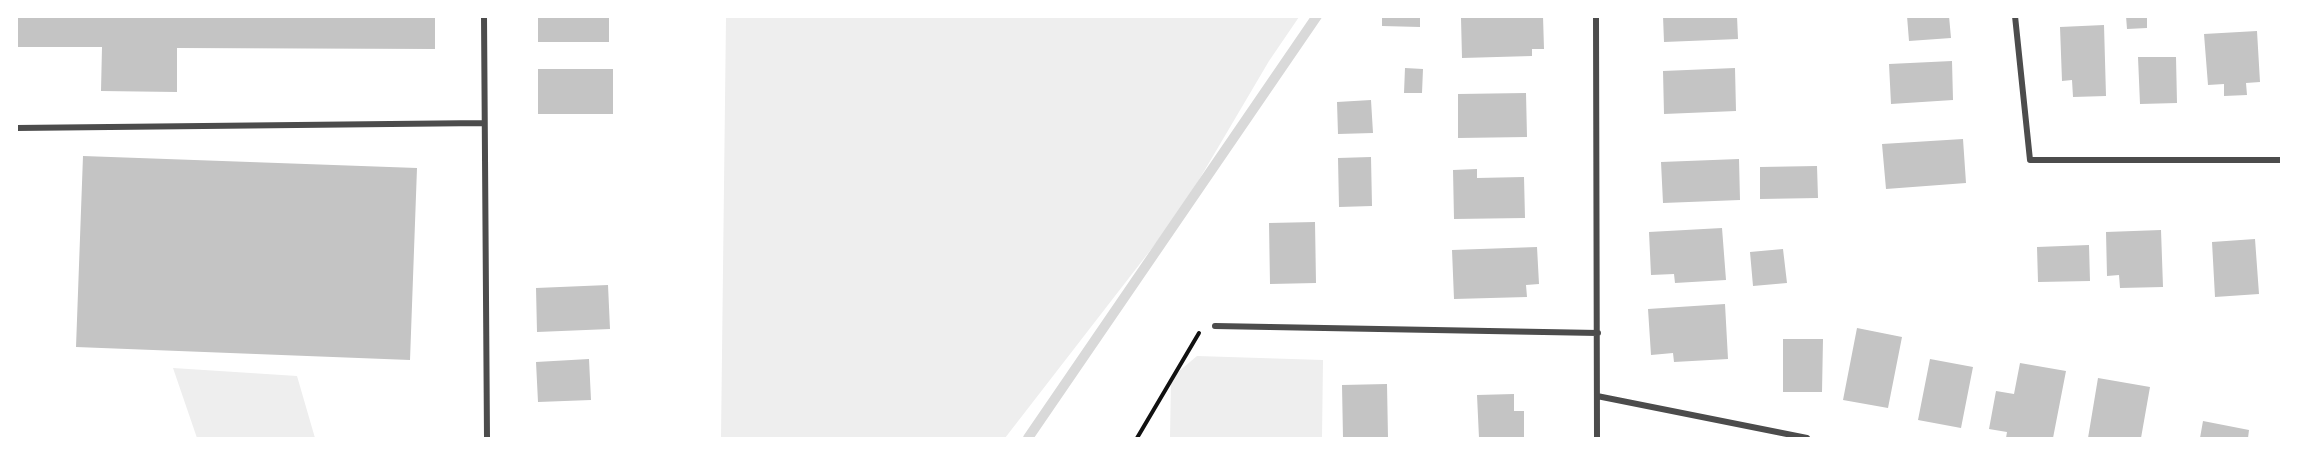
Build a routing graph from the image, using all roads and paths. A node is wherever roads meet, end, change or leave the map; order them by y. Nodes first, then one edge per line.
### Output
1 (484, 16) edge
2 (1596, 16) edge
3 (2015, 16) edge
4 (484, 123) junction
5 (16, 128) edge
6 (2282, 160) edge
7 (1215, 326) joint
8 (1598, 333) junction
9 (1598, 396) junction
10 (488, 438) edge
11 (1137, 438) edge
12 (1597, 438) edge
13 (1807, 438) edge

1 - 4 street
2 - 8 street
3 - 6 street
4 - 5 street
4 - 10 street
7 - 8 street
7 - 11 path
8 - 9 street
9 - 12 street
9 - 13 street

